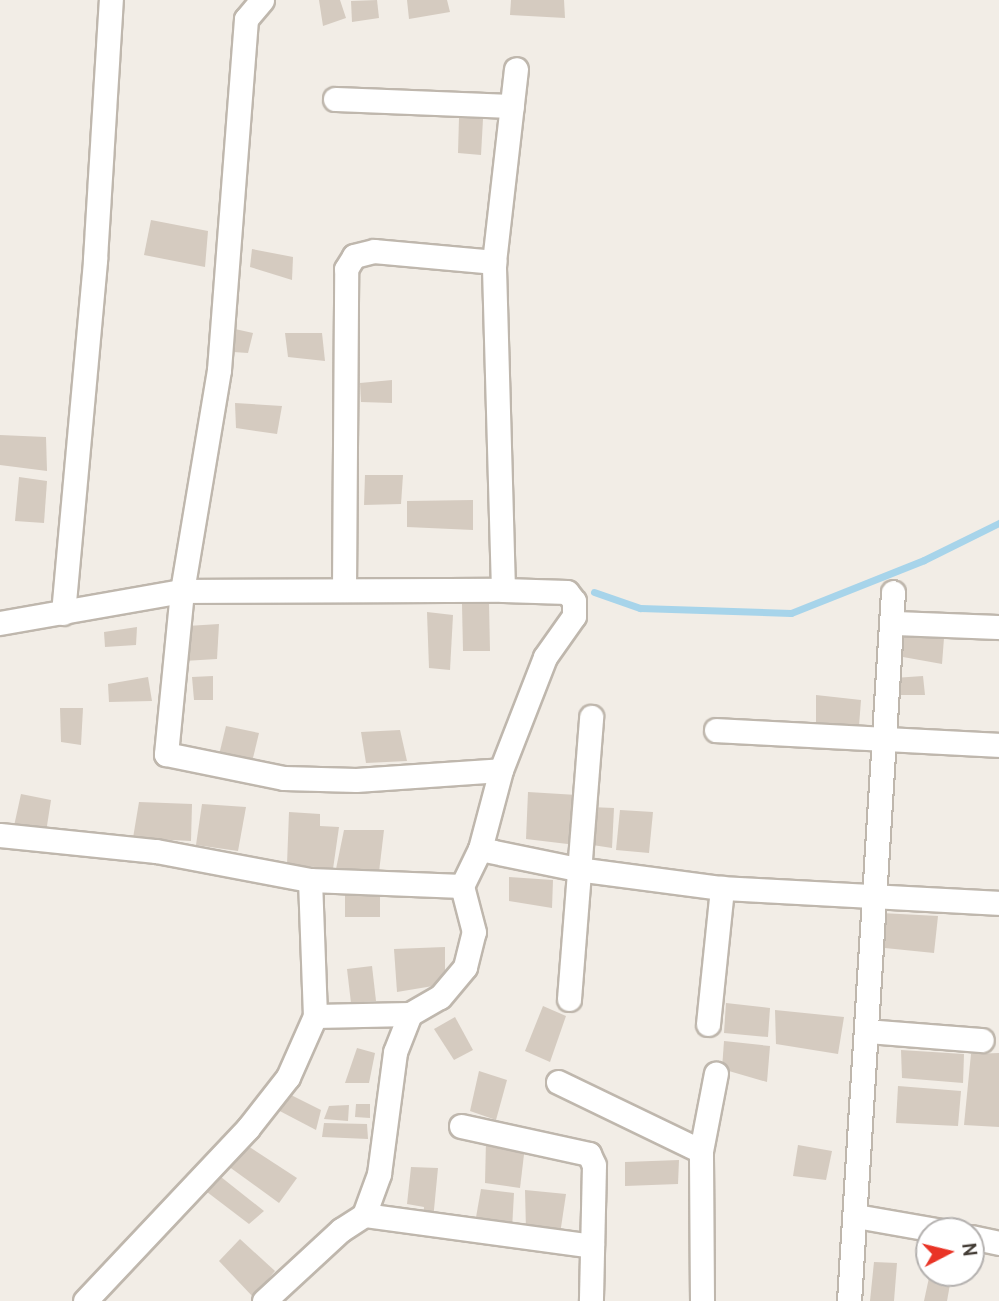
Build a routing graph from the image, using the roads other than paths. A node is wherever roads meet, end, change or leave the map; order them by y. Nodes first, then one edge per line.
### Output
1 (111, 0) edge
2 (261, 0) edge
3 (516, 69) dead end
4 (335, 99) dead end
5 (512, 106) junction
6 (494, 262) junction
7 (344, 590) junction
8 (503, 590) junction
9 (182, 591) junction
10 (893, 592) dead end
11 (63, 613) junction
12 (894, 622) junction
13 (0, 623) edge
14 (999, 627) edge
15 (591, 718) dead end
16 (716, 730) dead end
17 (884, 741) junction
18 (999, 745) edge
19 (501, 770) junction
20 (0, 835) edge
21 (481, 849) junction
22 (577, 869) junction
23 (310, 880) junction
24 (462, 886) junction
25 (722, 888) junction
26 (874, 897) junction
27 (999, 903) edge
28 (569, 999) dead end
29 (410, 1014) junction
30 (315, 1016) junction
31 (708, 1024) dead end
32 (867, 1031) junction
33 (982, 1040) dead end
34 (716, 1073) dead end
35 (558, 1082) dead end
36 (461, 1126) dead end
37 (701, 1151) junction
38 (364, 1215) junction
39 (856, 1216) junction
40 (915, 1226) edge
41 (592, 1246) junction
42 (85, 1301) edge
43 (264, 1301) edge
44 (591, 1301) edge
45 (702, 1301) edge
46 (849, 1301) edge

1 - 11 street
2 - 9 street
3 - 5 street
4 - 5 street
5 - 6 street
6 - 7 street
6 - 8 street
7 - 8 street
7 - 9 street
8 - 19 street
9 - 11 street
9 - 19 street
10 - 12 street
11 - 13 street
12 - 14 street
12 - 17 street
15 - 22 street
16 - 17 street
17 - 18 street
17 - 26 street
19 - 21 street
20 - 23 street
21 - 22 street
21 - 24 street
22 - 25 street
22 - 28 street
23 - 24 street
23 - 30 street
24 - 29 street
25 - 26 street
25 - 31 street
26 - 27 street
26 - 32 street
29 - 30 street
29 - 38 street
30 - 42 street
32 - 33 street
32 - 39 street
34 - 37 street
35 - 37 street
36 - 41 street
37 - 45 street
38 - 41 street
38 - 43 street
39 - 40 street
39 - 46 street
41 - 44 street

